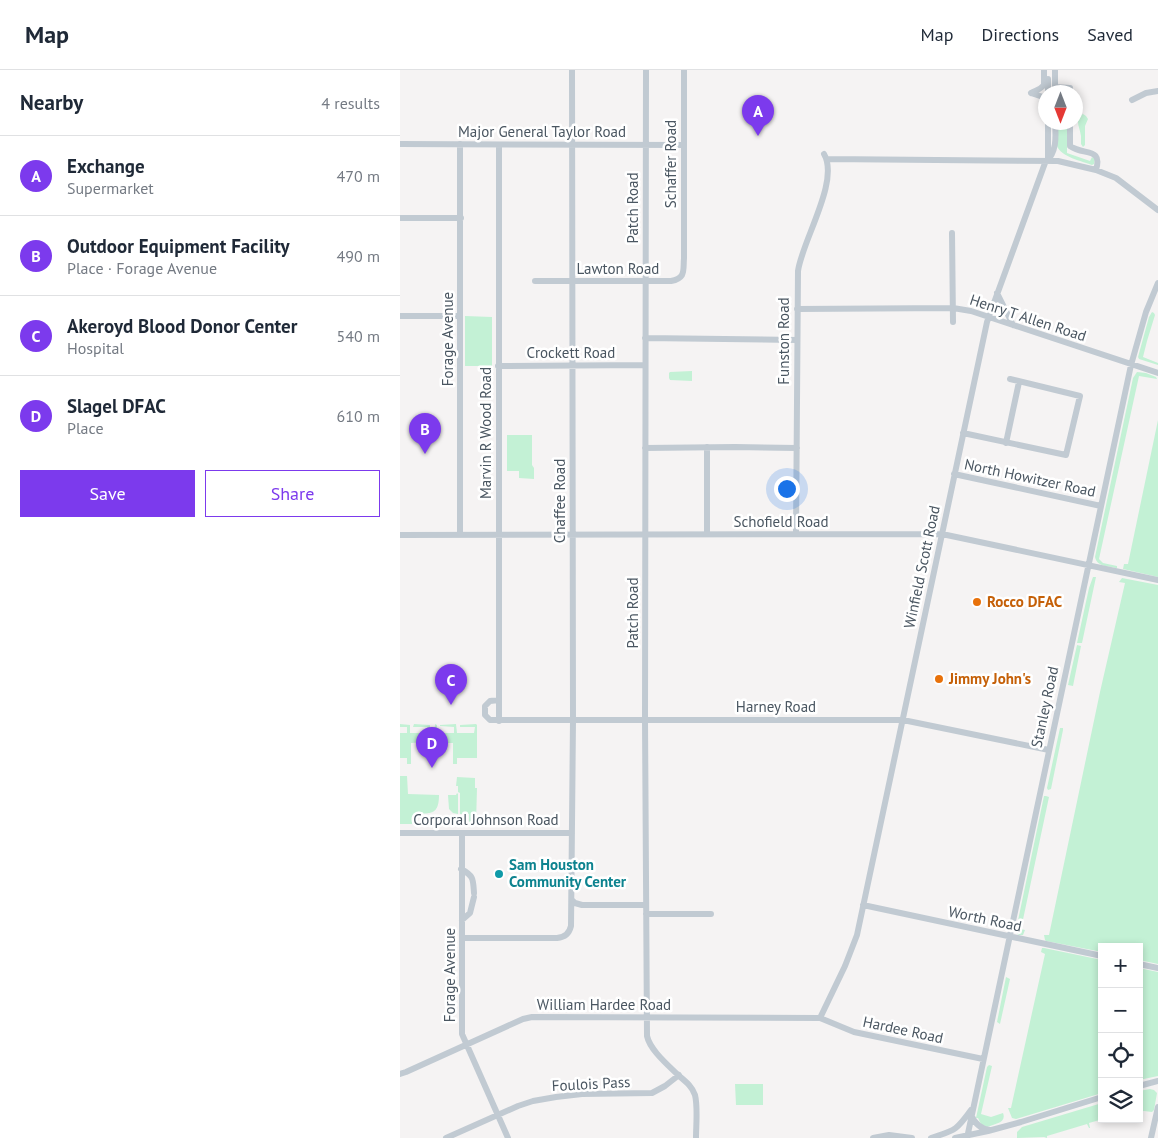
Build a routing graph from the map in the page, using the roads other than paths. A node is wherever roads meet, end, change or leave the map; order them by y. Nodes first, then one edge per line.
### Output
1 (572, 70) edge
2 (646, 70) edge
3 (684, 70) edge
4 (1046, 70) edge
5 (1055, 70) edge
6 (1044, 85) edge
7 (1047, 85) edge
8 (1055, 85) edge
9 (1038, 90) edge
10 (1158, 91) edge
11 (1038, 95) edge
12 (1132, 100) dead end
13 (1048, 130) edge
14 (1055, 130) edge
15 (1070, 130) edge
16 (400, 144) edge
17 (460, 144) junction
18 (499, 145) junction
19 (572, 145) junction
20 (646, 145) junction
21 (684, 145) junction
22 (1048, 161) junction
23 (1096, 170) junction
24 (1158, 210) edge
25 (400, 218) edge
26 (461, 218) junction
27 (952, 233) dead end
28 (684, 258) joint
29 (535, 281) dead end
30 (573, 281) junction
31 (646, 281) junction
32 (1158, 283) edge
33 (997, 293) junction
34 (953, 308) junction
35 (797, 309) junction
36 (400, 316) edge
37 (460, 316) junction
38 (989, 317) junction
39 (953, 322) dead end
40 (1013, 325) junction
41 (645, 338) junction
42 (797, 340) junction
43 (645, 365) junction
44 (1131, 365) junction
45 (498, 366) junction
46 (572, 366) junction
47 (1158, 373) edge
48 (1010, 379) dead end
49 (1019, 382) junction
50 (963, 433) junction
51 (1006, 442) junction
52 (707, 447) junction
53 (645, 448) junction
54 (796, 448) junction
55 (954, 474) junction
56 (1101, 506) junction
57 (499, 534) junction
58 (572, 534) junction
59 (645, 534) junction
60 (707, 534) junction
61 (796, 534) junction
62 (942, 534) junction
63 (460, 535) junction
64 (400, 536) edge
65 (1088, 565) junction
66 (1158, 580) edge
67 (499, 700) junction
68 (573, 720) junction
69 (645, 720) junction
70 (903, 720) junction
71 (499, 721) junction
72 (1049, 750) junction
73 (400, 833) edge
74 (462, 833) junction
75 (572, 833) junction
76 (461, 869) junction
77 (572, 900) junction
78 (646, 905) junction
79 (863, 905) junction
80 (646, 914) junction
81 (711, 914) dead end
82 (462, 920) junction
83 (1009, 937) junction
84 (462, 938) junction
85 (1098, 955) edge
86 (1143, 965) edge
87 (1158, 968) edge
88 (647, 1017) junction
89 (820, 1018) junction
90 (467, 1046) junction
91 (983, 1059) junction
92 (400, 1074) edge
93 (679, 1075) junction
94 (1158, 1081) edge
95 (1143, 1085) edge
96 (1098, 1098) edge
97 (973, 1107) junction
98 (1158, 1107) edge
99 (498, 1115) junction
100 (971, 1115) junction
101 (991, 1131) junction
102 (969, 1137) edge
103 (446, 1138) edge
104 (508, 1138) edge
105 (696, 1138) edge
106 (873, 1138) edge
107 (912, 1138) edge
108 (931, 1138) edge
109 (955, 1138) edge
110 (1152, 1138) edge

1 - 19 street, Chaffee Road
2 - 20 street, Patch Road
3 - 21 street, Schaffer Road
4 - 6 street
4 - 7 street
5 - 8 street
9 - 11 street
10 - 12 street
13 - 22 street, Winfield Scott Road
14 - 22 street
15 - 23 street
16 - 17 street, Major General Taylor Road
17 - 18 street, Major General Taylor Road
17 - 26 street, Forage Avenue
18 - 19 street, Major General Taylor Road
18 - 45 street, Marvin R Wood Road
19 - 20 street, Major General Taylor Road
19 - 30 street, Chaffee Road
20 - 21 street, Major General Taylor Road
20 - 31 street, Patch Road
21 - 28 street, Schaffer Road
22 - 23 street
22 - 33 street, Winfield Scott Road
22 - 35 street, Funston Road
23 - 24 street
25 - 26 street
26 - 37 street, Forage Avenue
27 - 34 street
28 - 31 street, Lawton Road
29 - 30 street, Lawton Road
30 - 31 street, Lawton Road
30 - 46 street, Chaffee Road
31 - 41 street, Patch Road
32 - 44 street, Stanley Road
33 - 38 street, Winfield Scott Road
33 - 40 street
34 - 35 street, Henry T Allen Road
34 - 38 street, Henry T Allen Road
34 - 39 street
35 - 42 street, Funston Road
36 - 37 street
37 - 63 street, Forage Avenue
38 - 40 street, Henry T Allen Road
38 - 50 street, Winfield Scott Road
40 - 44 street, Henry T Allen Road
41 - 42 street
41 - 43 street, Patch Road
42 - 54 street, Funston Road
43 - 46 street, Crockett Road
43 - 53 street, Patch Road
44 - 47 street, Henry T Allen Road
44 - 56 street, Stanley Road
45 - 46 street, Crockett Road
45 - 57 street, Marvin R Wood Road
46 - 58 street, Chaffee Road
48 - 49 street
49 - 51 street
49 - 51 street
50 - 51 street
50 - 55 street, Winfield Scott Road
52 - 53 street
52 - 54 street
52 - 60 street
53 - 59 street, Patch Road
54 - 61 street, Funston Road
55 - 56 street, North Howitzer Road
55 - 62 street, Winfield Scott Road
56 - 65 street, Stanley Road
57 - 58 street, Schofield Road
57 - 63 street, Schofield Road
57 - 67 street, Marvin R Wood Road
58 - 59 street, Schofield Road
58 - 68 street, Chaffee Road
59 - 60 street, Schofield Road
59 - 69 street, Patch Road
60 - 61 street, Schofield Road
61 - 62 street, Schofield Road
62 - 65 street, Schofield Road
62 - 70 street, Winfield Scott Road
63 - 64 street, Schofield Road
65 - 66 street, Schofield Road
65 - 72 street, Stanley Road
67 - 71 street, Marvin R Wood Road
67 - 71 street
68 - 69 street, Harney Road
68 - 71 street, Harney Road
68 - 75 street, Chaffee Road
69 - 70 street, Harney Road
69 - 78 street, Patch Road
70 - 72 street, Harney Road
70 - 79 street, Winfield Scott Road
72 - 83 street, Stanley Road
73 - 74 street, Corporal Johnson Road
74 - 75 street, Corporal Johnson Road
74 - 76 street, Forage Avenue
75 - 77 street, Chaffee Road
76 - 82 street, Forage Avenue
76 - 82 street
77 - 78 street
77 - 84 street, Chaffee Road
78 - 80 street, Patch Road
79 - 83 street, Worth Road
79 - 89 street, Winfield Scott Road
80 - 81 street
80 - 88 street, Patch Road
82 - 84 street, Forage Avenue
83 - 85 street, Worth Road
83 - 91 street, Stanley Road
84 - 90 street, Forage Avenue
86 - 87 street
88 - 89 street, William Hardee Road
88 - 90 street, William Hardee Road
88 - 93 street, Patch Road
89 - 91 street, Hardee Road
90 - 92 street, William Hardee Road
90 - 99 street, Forage Avenue
91 - 97 street, Stanley Road
93 - 99 street, Foulois Pass
93 - 105 street, Patch Road
94 - 95 street
96 - 101 street
97 - 100 street, Stanley Road
97 - 108 street
98 - 110 street
99 - 103 street, Foulois Pass
99 - 104 street, Forage Avenue
100 - 101 street
100 - 102 street, Stanley Road
101 - 102 street
102 - 109 street
106 - 107 street

